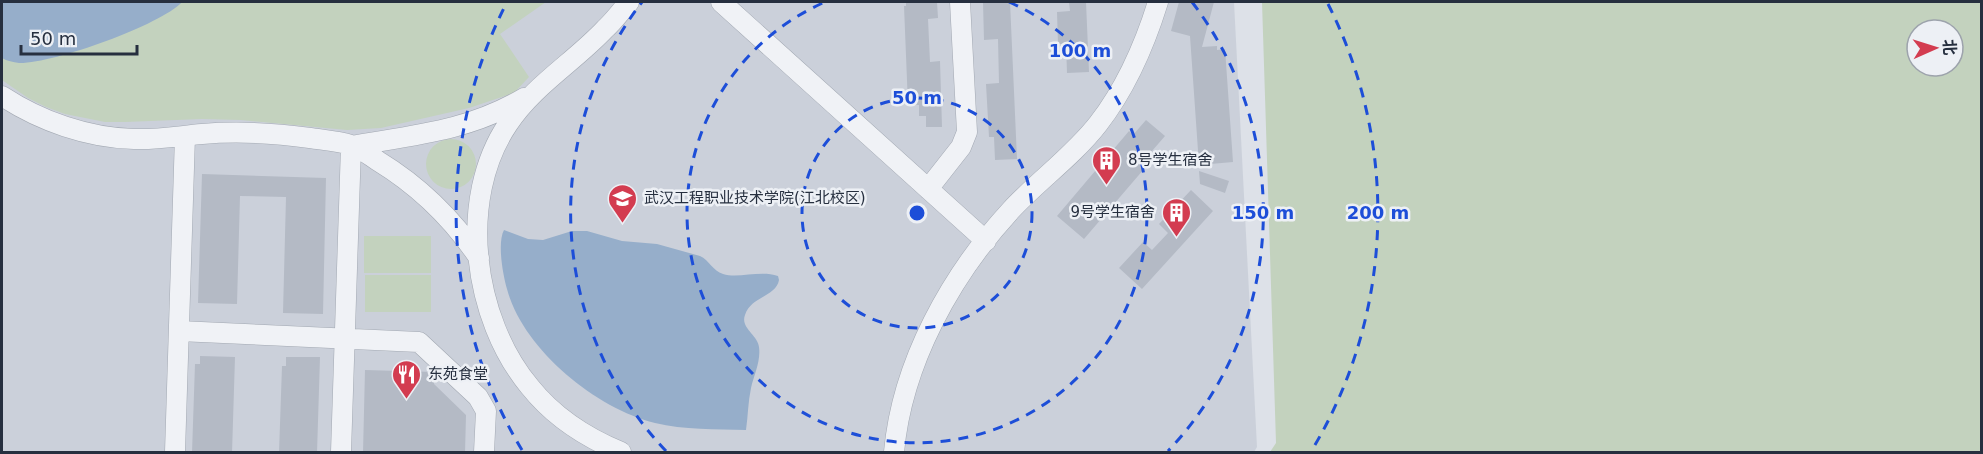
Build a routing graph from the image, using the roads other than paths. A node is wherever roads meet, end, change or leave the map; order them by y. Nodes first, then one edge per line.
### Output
1 (629, 2) edge
2 (721, 2) edge
3 (960, 2) edge
4 (1158, 2) edge
5 (533, 93) junction
6 (2, 96) edge
7 (185, 136) junction
8 (351, 146) junction
9 (928, 189) junction
10 (986, 241) junction
11 (479, 258) junction
12 (179, 331) junction
13 (345, 338) junction
14 (175, 453) edge
15 (341, 453) edge
16 (484, 453) edge
17 (621, 453) edge
18 (894, 453) edge

1 - 5 lane
2 - 9 lane
3 - 9 lane
4 - 10 lane
5 - 8 lane
5 - 11 lane
6 - 7 lane
7 - 8 lane
7 - 12 lane
8 - 11 lane
8 - 13 lane
9 - 10 lane
10 - 18 lane
11 - 17 lane
12 - 13 lane
12 - 14 lane
13 - 15 lane
13 - 16 lane

